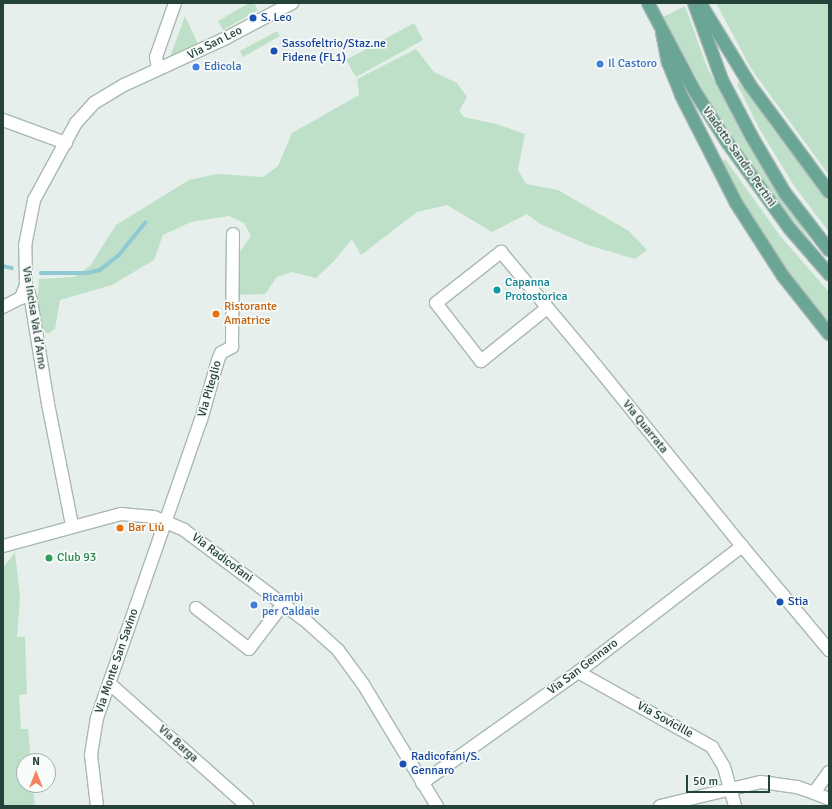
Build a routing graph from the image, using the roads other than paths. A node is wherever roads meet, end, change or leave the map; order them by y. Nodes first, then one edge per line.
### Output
1 (175, 3) edge
2 (292, 3) edge
3 (648, 3) edge
4 (694, 3) edge
5 (700, 3) edge
6 (662, 32) junction
7 (158, 69) junction
8 (3, 120) edge
9 (66, 143) junction
10 (829, 192) edge
11 (233, 234) dead end
12 (829, 250) edge
13 (829, 274) edge
14 (26, 285) junction
15 (544, 304) junction
16 (3, 307) edge
17 (829, 334) edge
18 (167, 521) junction
19 (72, 525) junction
20 (4, 546) edge
21 (742, 546) junction
22 (283, 604) junction
23 (196, 608) dead end
24 (829, 650) edge
25 (578, 672) junction
26 (109, 683) junction
27 (829, 772) edge
28 (422, 783) junction
29 (731, 788) junction
30 (814, 793) junction
31 (829, 799) edge
32 (97, 806) edge
33 (247, 806) edge
34 (437, 806) edge
35 (660, 806) edge
36 (735, 806) edge

1 - 7 street
2 - 7 street, Via San Leo
3 - 6 main road
4 - 12 main road, Viadotto Sandro Pertini
5 - 10 main road
6 - 13 main road, Viadotto Sandro Pertini
6 - 17 main road
7 - 9 street, Via Incisa Val d'Arno
8 - 9 street
9 - 14 street, Via Incisa Val d'Arno
11 - 18 street, Via Piteglio
14 - 16 street
14 - 19 street, Via Incisa Val d'Arno
15 - 15 street, Via Quarrata
15 - 21 street, Via Quarrata
18 - 19 street, Via Radicofani
18 - 22 street, Via Radicofani
18 - 26 street, Via Monte San Savino
19 - 20 street, Via Radicofani
21 - 24 street, Via Quarrata
21 - 25 street, Via San Gennaro
22 - 23 street
22 - 28 street, Via Radicofani
25 - 28 street, Via San Gennaro
25 - 29 street, Via Sovicille
26 - 32 street, Via Monte San Savino
26 - 33 street, Via Barga
27 - 30 street
28 - 34 street, Via Radicofani
29 - 30 street
29 - 35 street
29 - 36 street, Via Sovicille
30 - 31 street

